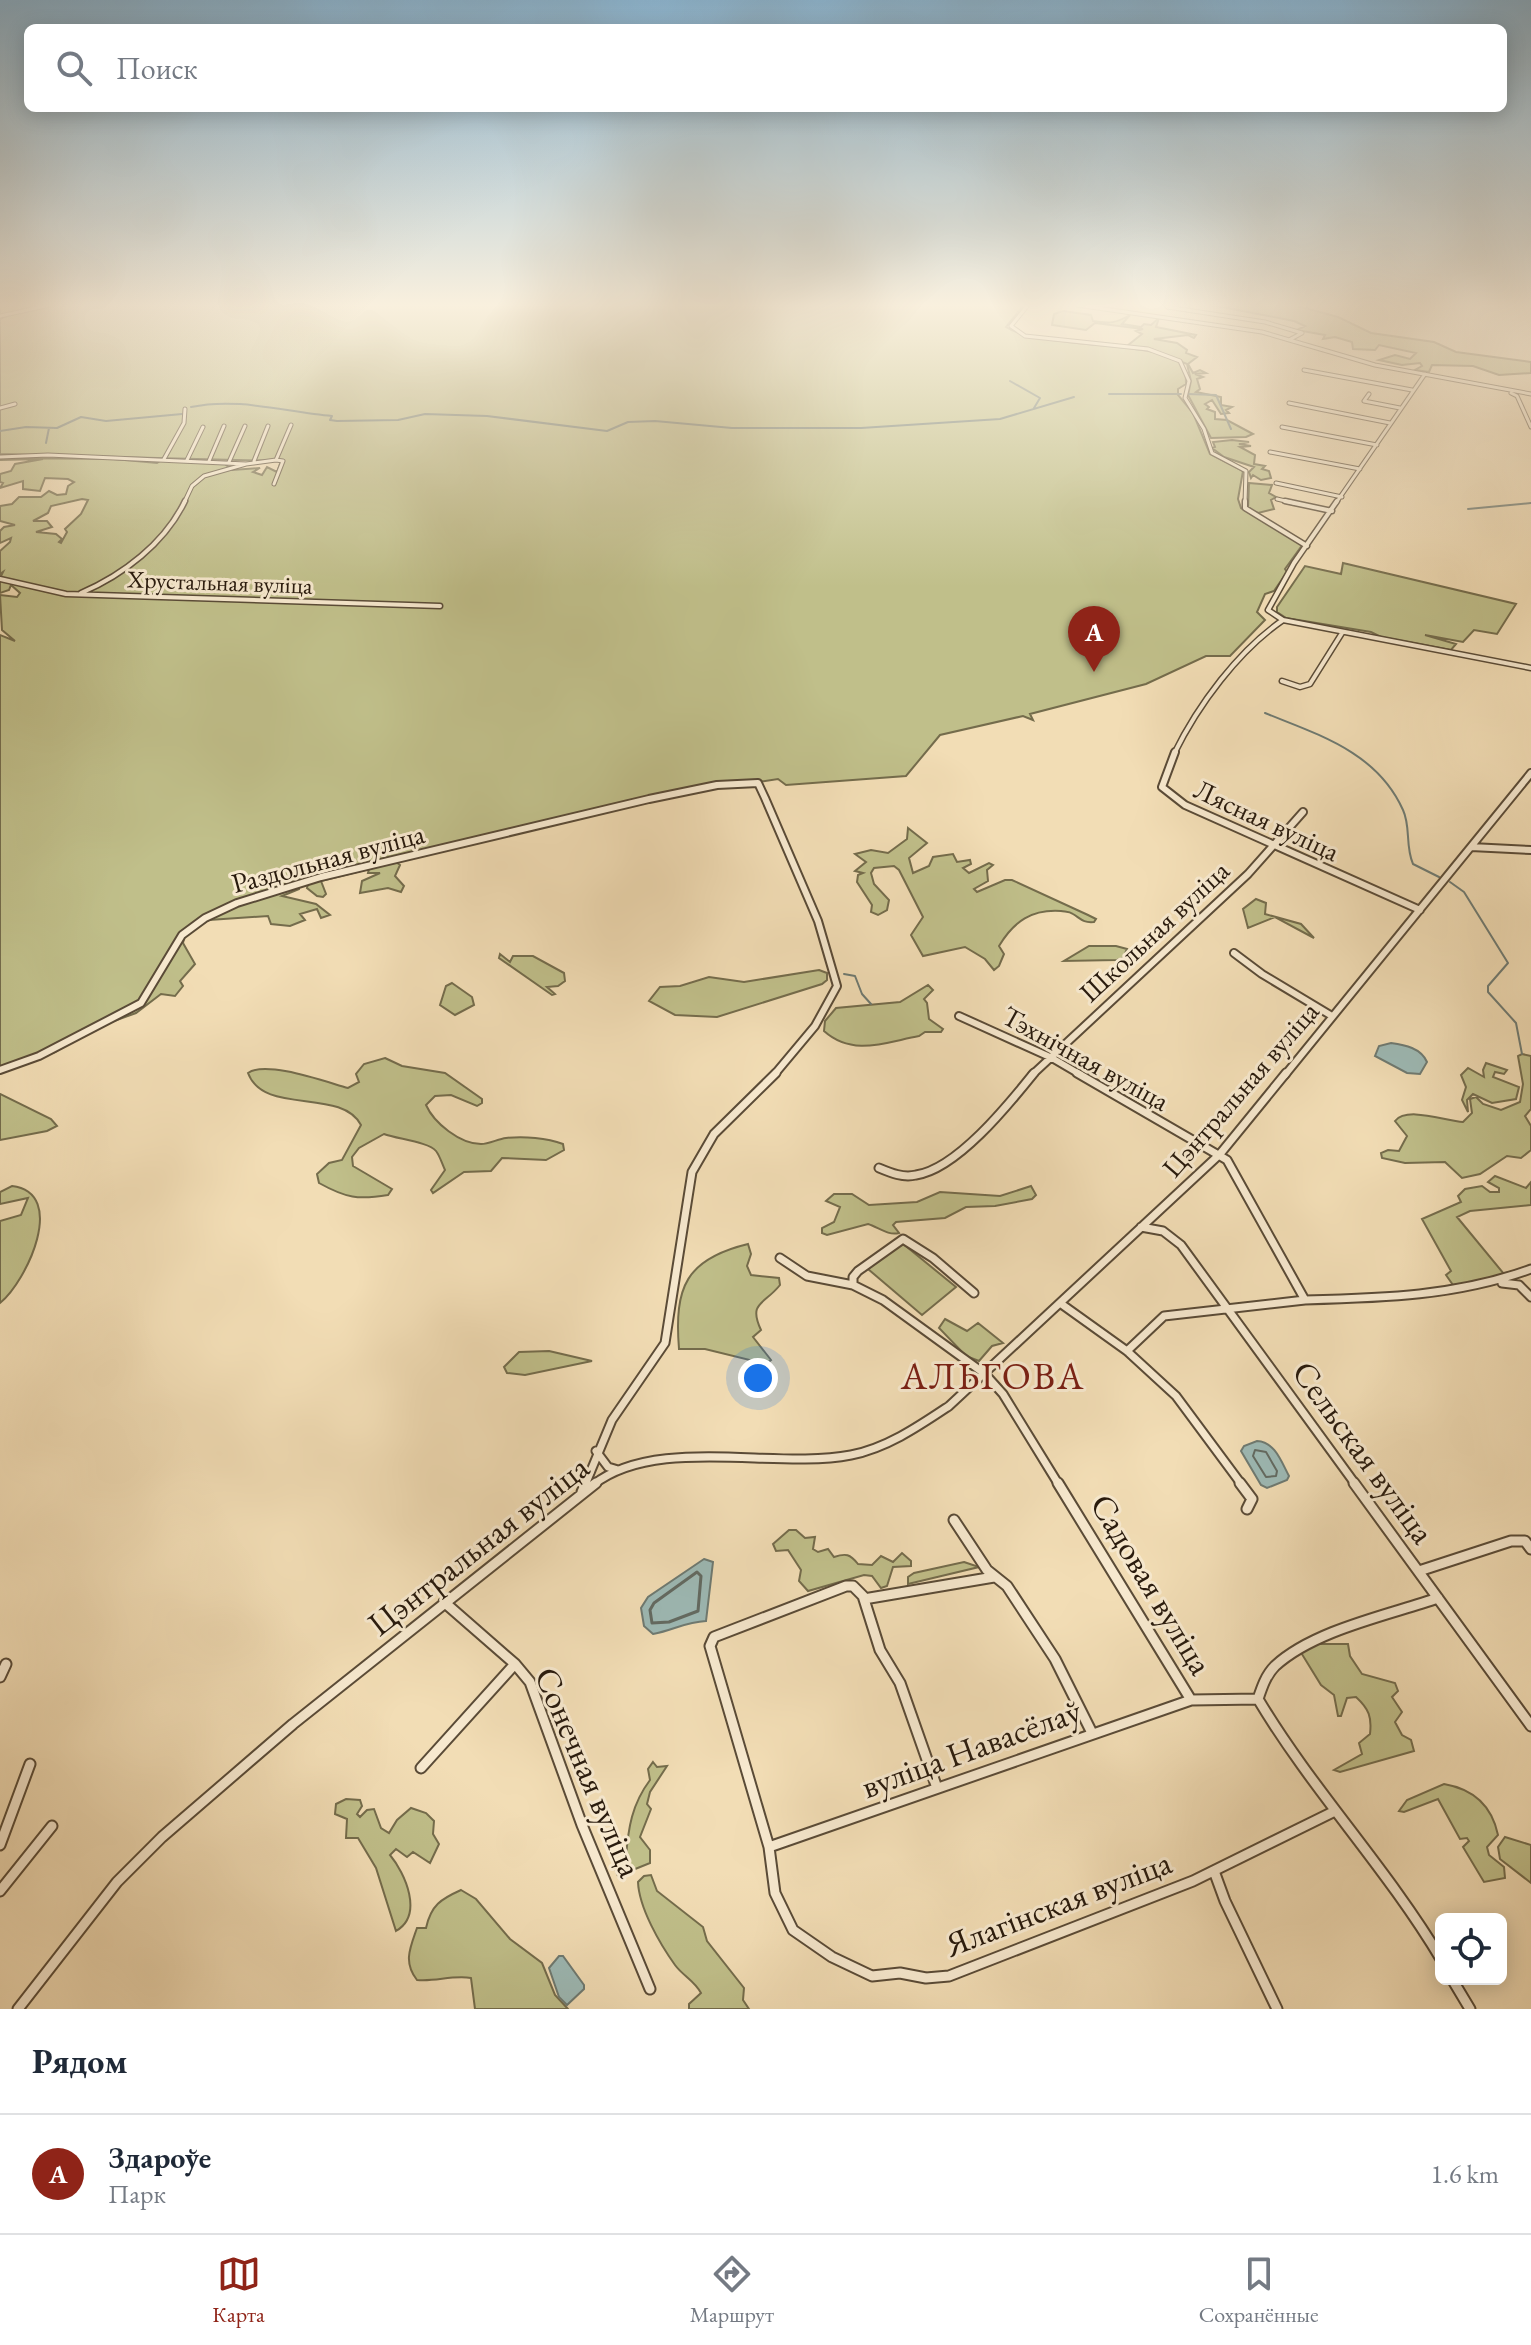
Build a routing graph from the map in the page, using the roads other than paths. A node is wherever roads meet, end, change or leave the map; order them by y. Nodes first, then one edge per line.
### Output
1 (1185, 399) edge
2 (1366, 399) edge
3 (1406, 399) edge
4 (1518, 399) edge
5 (1289, 403) dead end
6 (15, 404) dead end
7 (0, 408) edge
8 (1400, 408) junction
9 (185, 409) dead end
10 (1390, 423) junction
11 (291, 425) dead end
12 (224, 426) dead end
13 (245, 426) dead end
14 (268, 426) dead end
15 (203, 427) dead end
16 (1282, 427) dead end
17 (1531, 427) edge
18 (1377, 445) junction
19 (1270, 452) dead end
20 (0, 457) edge
21 (164, 459) junction
22 (187, 460) junction
23 (276, 460) junction
24 (209, 461) junction
25 (254, 461) junction
26 (232, 464) junction
27 (1360, 469) junction
28 (1276, 483) dead end
29 (274, 484) dead end
30 (1342, 497) junction
31 (1277, 499) dead end
32 (1332, 511) junction
33 (1307, 546) junction
34 (0, 579) edge
35 (81, 594) junction
36 (440, 606) dead end
37 (1283, 620) junction
38 (1342, 633) junction
39 (1531, 668) edge
40 (1282, 681) dead end
41 (1531, 773) edge
42 (1303, 812) dead end
43 (1274, 847) junction
44 (1471, 847) junction
45 (1531, 850) edge
46 (1420, 910) junction
47 (1234, 953) dead end
48 (959, 1016) dead end
49 (1332, 1016) junction
50 (1052, 1058) junction
51 (0, 1070) edge
52 (1220, 1154) junction
53 (879, 1168) dead end
54 (1141, 1227) junction
55 (780, 1258) dead end
56 (1531, 1269) edge
57 (1499, 1283) junction
58 (853, 1285) junction
59 (974, 1293) dead end
60 (1531, 1297) edge
61 (1305, 1300) junction
62 (1060, 1303) junction
63 (1229, 1309) junction
64 (1127, 1351) junction
65 (985, 1374) junction
66 (596, 1451) junction
67 (618, 1470) junction
68 (582, 1493) junction
69 (1247, 1509) dead end
70 (954, 1520) dead end
71 (1531, 1549) edge
72 (1419, 1571) junction
73 (994, 1577) junction
74 (1438, 1598) junction
75 (864, 1599) junction
76 (444, 1602) junction
77 (6, 1664) dead end
78 (515, 1664) junction
79 (0, 1677) edge
80 (1258, 1699) junction
81 (1191, 1700) junction
82 (1531, 1726) edge
83 (1092, 1733) junction
84 (30, 1764) dead end
85 (421, 1768) dead end
86 (937, 1788) junction
87 (1333, 1812) junction
88 (52, 1826) dead end
89 (0, 1845) edge
90 (769, 1847) junction
91 (1214, 1871) junction
92 (0, 1891) edge
93 (1435, 1949) edge
94 (1456, 1985) edge
95 (650, 1989) dead end
96 (18, 2009) edge
97 (1277, 2009) edge
98 (1470, 2009) edge

1 - 33 street
2 - 8 street
3 - 8 street
4 - 17 street
5 - 10 street
6 - 7 street
8 - 10 street
9 - 21 street
10 - 18 street
11 - 23 street
12 - 24 street
13 - 26 street
14 - 25 street
15 - 22 street
16 - 18 street
18 - 27 street
19 - 27 street
20 - 21 street
21 - 22 street
22 - 24 street
23 - 25 street
23 - 29 street
24 - 26 street
25 - 26 street
26 - 35 street
27 - 30 street
28 - 30 street
30 - 32 street
31 - 32 street
32 - 33 street
33 - 37 street
34 - 35 street, Хрустальная вуліца
35 - 36 street, Хрустальная вуліца
37 - 38 street
37 - 43 street, Лясная вуліца
38 - 39 street
38 - 40 street
41 - 44 street, Цэнтральная вуліца
42 - 43 street, Школьная вуліца
43 - 46 street, Лясная вуліца
43 - 50 street, Школьная вуліца
44 - 45 street
44 - 46 street, Цэнтральная вуліца
46 - 49 street, Цэнтральная вуліца
47 - 49 street
48 - 50 street, Тэхнічная вуліца
49 - 52 street, Цэнтральная вуліца
50 - 52 street, Тэхнічная вуліца
50 - 53 street, Школьная вуліца
51 - 66 street, Раздольная вуліца
52 - 54 street, Цэнтральная вуліца
52 - 61 street, Тэхнічная вуліца
54 - 62 street, Цэнтральная вуліца
54 - 63 street, Сельская вуліца
55 - 58 street, Садовая вуліца
56 - 57 street
57 - 60 street
57 - 61 street
58 - 59 street
58 - 65 street, Садовая вуліца
61 - 63 street
62 - 64 street
62 - 65 street, Цэнтральная вуліца
63 - 64 street
63 - 72 street, Сельская вуліца
64 - 69 street
65 - 67 street, Цэнтральная вуліца
65 - 81 street, Садовая вуліца
66 - 67 street
66 - 68 street
67 - 68 street, Цэнтральная вуліца
68 - 76 street, Цэнтральная вуліца
70 - 73 street
71 - 72 street
72 - 74 street, Сельская вуліца
73 - 75 street
73 - 83 street
74 - 80 street
74 - 82 street, Сельская вуліца
75 - 86 street
75 - 90 street, Ялагінская вуліца
76 - 78 street, Сонечная вуліца
76 - 96 street, Цэнтральная вуліца
77 - 79 street
78 - 85 street
78 - 95 street, Сонечная вуліца
80 - 81 street, Садовая вуліца
80 - 87 street
81 - 83 street, вуліца Навасёлаў
83 - 86 street, вуліца Навасёлаў
84 - 89 street
86 - 90 street, вуліца Навасёлаў
87 - 91 street, Ялагінская вуліца
87 - 93 street
88 - 92 street
90 - 91 street, Ялагінская вуліца
91 - 97 street
94 - 98 street

